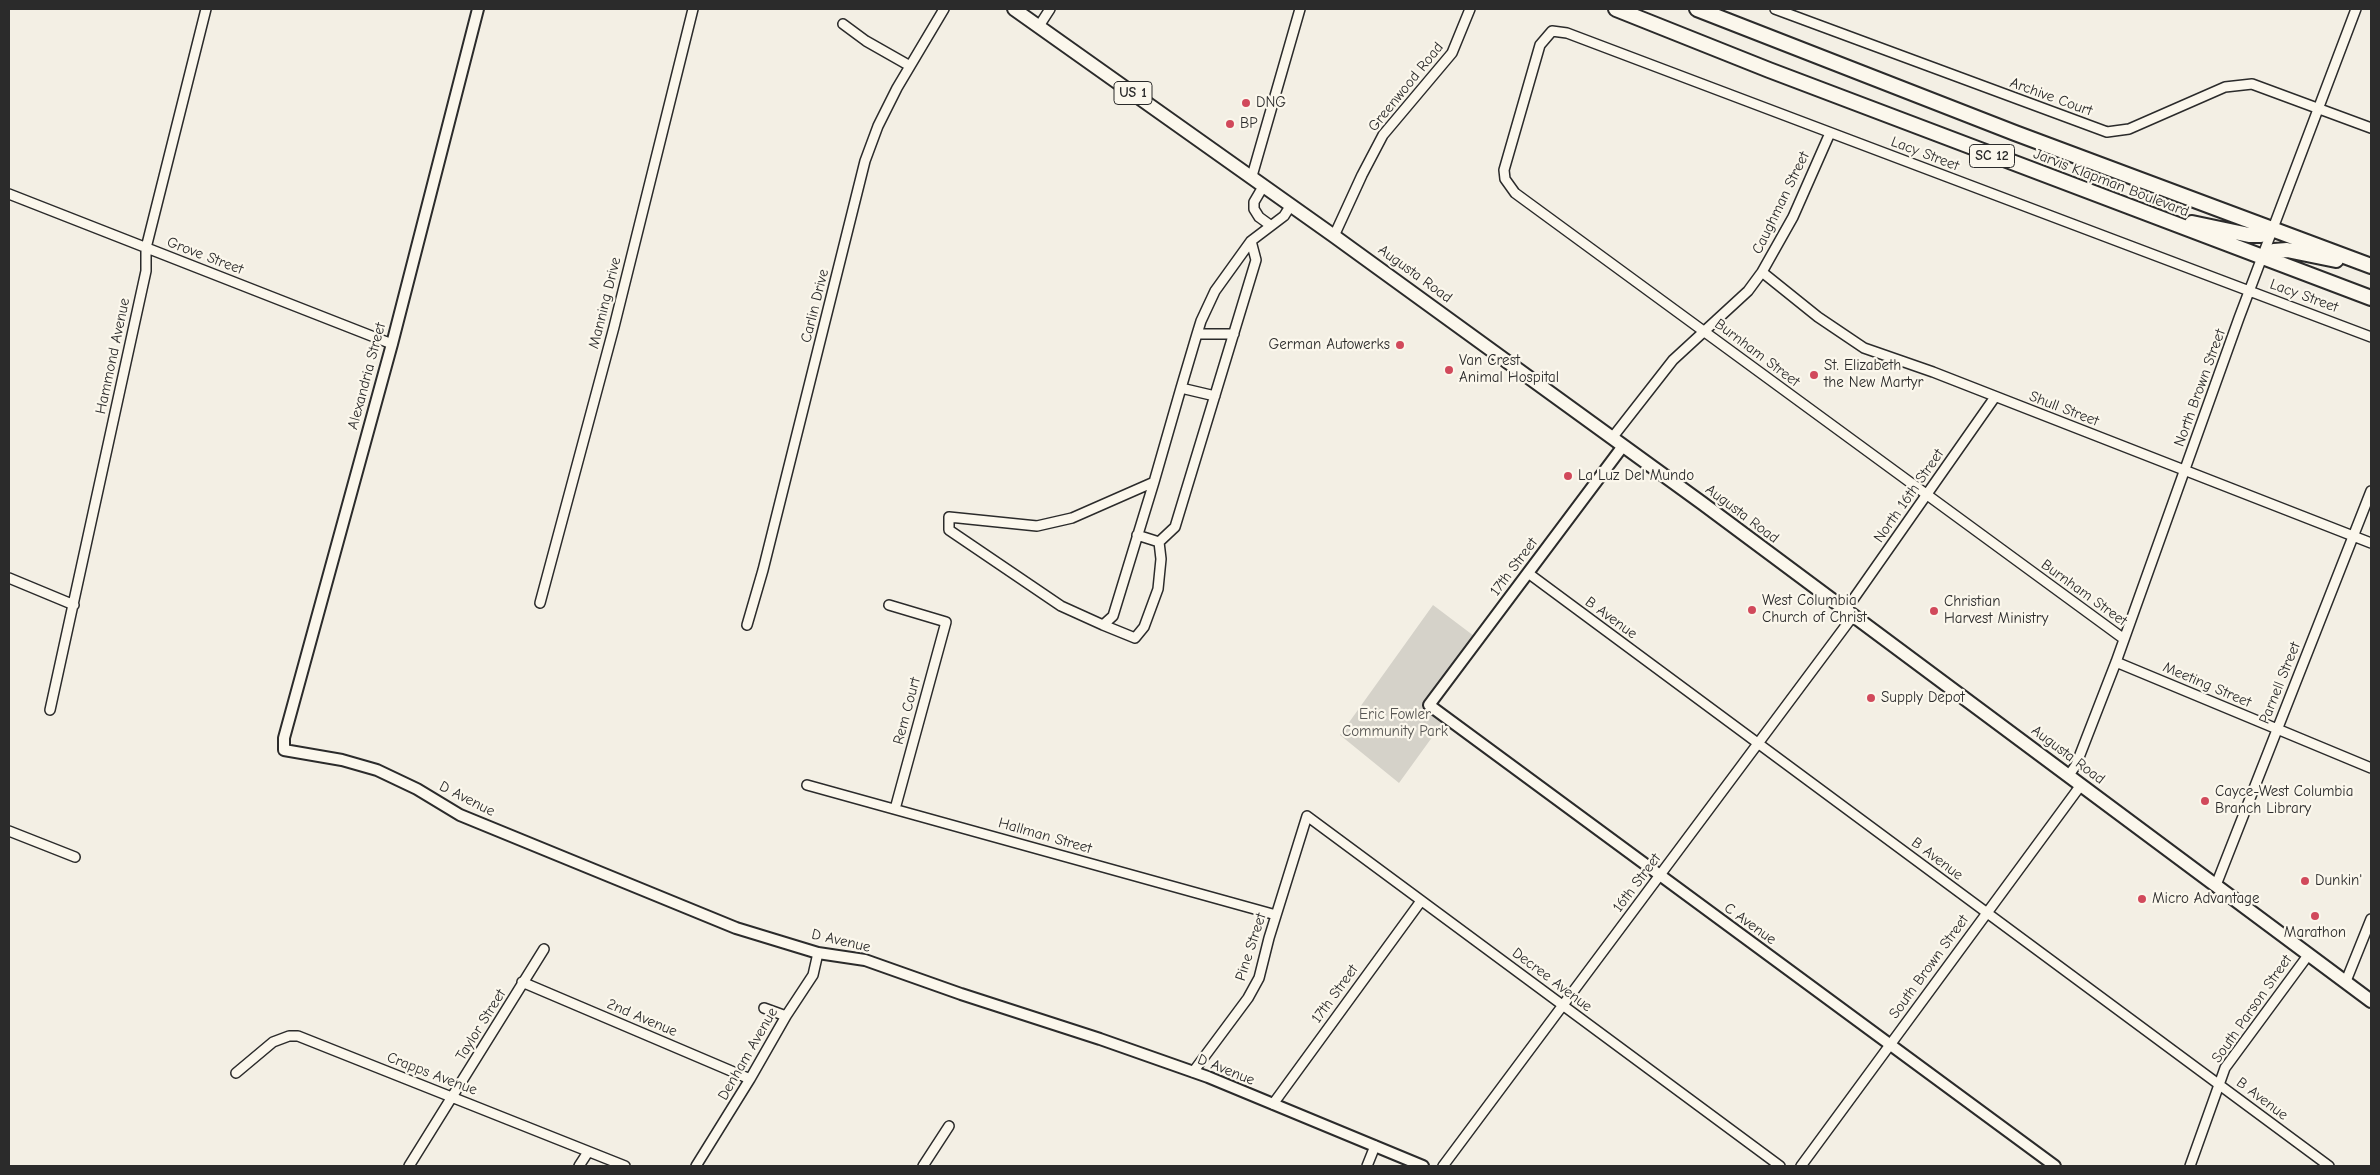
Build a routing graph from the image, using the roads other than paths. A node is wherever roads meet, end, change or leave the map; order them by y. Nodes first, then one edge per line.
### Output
1 (206, 9) edge
2 (478, 9) edge
3 (693, 9) edge
4 (944, 9) edge
5 (1014, 9) edge
6 (1050, 9) edge
7 (1300, 9) edge
8 (1470, 9) edge
9 (1616, 9) edge
10 (1697, 9) edge
11 (1775, 9) edge
12 (2356, 9) edge
13 (843, 24) dead end
14 (1039, 26) junction
15 (1552, 31) joint
16 (910, 66) junction
17 (2318, 109) junction
18 (2371, 128) edge
19 (1830, 133) junction
20 (1252, 176) junction
21 (1264, 185) junction
22 (9, 194) edge
23 (1291, 205) junction
24 (2129, 207) junction
25 (1270, 226) junction
26 (2274, 229) junction
27 (1334, 236) junction
28 (1251, 242) junction
29 (146, 248) junction
30 (2263, 258) junction
31 (2371, 267) edge
32 (1762, 272) junction
33 (2250, 291) junction
34 (2371, 298) edge
35 (1705, 331) junction
36 (1197, 334) junction
37 (1234, 334) junction
38 (2371, 337) edge
39 (392, 344) junction
40 (1181, 388) junction
41 (1215, 396) junction
42 (1995, 397) junction
43 (1612, 438) junction
44 (1622, 446) junction
45 (2185, 471) junction
46 (1154, 482) junction
47 (2371, 491) edge
48 (1926, 495) junction
49 (1138, 535) junction
50 (2354, 536) junction
51 (1159, 542) junction
52 (2371, 543) edge
53 (1528, 573) junction
54 (9, 578) edge
55 (540, 603) dead end
56 (74, 605) junction
57 (889, 605) dead end
58 (1849, 614) junction
59 (1103, 624) junction
60 (747, 625) dead end
61 (2124, 638) junction
62 (2116, 662) junction
63 (1429, 705) joint
64 (50, 710) dead end
65 (2277, 729) junction
66 (1759, 743) junction
67 (284, 750) joint
68 (2371, 768) edge
69 (2069, 775) junction
70 (806, 784) dead end
71 (2081, 785) junction
72 (895, 809) junction
73 (1307, 816) joint
74 (9, 831) edge
75 (75, 857) dead end
76 (1659, 876) junction
77 (2216, 885) junction
78 (1421, 901) junction
79 (1986, 912) junction
80 (1276, 915) junction
81 (2371, 919) edge
82 (544, 949) dead end
83 (818, 953) junction
84 (2309, 954) junction
85 (522, 982) junction
86 (2346, 982) junction
87 (2371, 1002) edge
88 (1563, 1005) junction
89 (764, 1008) dead end
90 (786, 1016) junction
91 (1889, 1045) junction
92 (1192, 1072) junction
93 (236, 1073) dead end
94 (750, 1079) junction
95 (2219, 1084) junction
96 (453, 1097) junction
97 (1273, 1104) junction
98 (949, 1126) dead end
99 (1375, 1146) junction
100 (588, 1152) junction
101 (409, 1166) edge
102 (579, 1166) edge
103 (625, 1166) edge
104 (696, 1166) edge
105 (924, 1166) edge
106 (1367, 1166) edge
107 (1423, 1166) edge
108 (1443, 1166) edge
109 (1780, 1166) edge
110 (1801, 1166) edge
111 (2054, 1166) edge
112 (2190, 1166) edge
113 (2329, 1166) edge

1 - 29 street, Hammond Avenue
2 - 39 street, Alexandria Street
3 - 55 street, Manning Drive
4 - 16 street, Carlin Drive
5 - 14 main road, Augusta Road / US 1
6 - 14 street
7 - 20 street
8 - 27 street, Greenwood Road
9 - 24 highway, Jarvis Klapman Boulevard / SC 12
10 - 26 highway, Jarvis Klapman Boulevard / SC 12
11 - 17 street, Archive Court
12 - 17 street, North Brown Street
13 - 16 street
14 - 20 main road, Augusta Road / US 1
15 - 19 street, Lacy Street
15 - 35 street, Burnham Street
16 - 60 street, Carlin Drive
17 - 18 street, Archive Court
17 - 26 street, North Brown Street
19 - 32 street, Caughman Street
19 - 33 street, Lacy Street
20 - 21 main road, Augusta Road / US 1
21 - 23 main road, Augusta Road / US 1
21 - 25 street
22 - 29 street, Grove Street
23 - 25 street
23 - 27 main road, Augusta Road / US 1
24 - 26 highway
24 - 30 highway, Jarvis Klapman Boulevard / SC 12
25 - 28 street
26 - 30 street, North Brown Street
26 - 31 highway, Jarvis Klapman Boulevard / SC 12
27 - 43 main road, Augusta Road / US 1
28 - 36 street
28 - 37 street
29 - 39 street, Grove Street
29 - 56 street, Hammond Avenue
30 - 31 highway
30 - 33 street, North Brown Street
30 - 34 highway, Jarvis Klapman Boulevard / SC 12
32 - 35 street, Caughman Street
32 - 42 street, Shull Street
33 - 38 street, Lacy Street
33 - 45 street, North Brown Street
35 - 43 street, Caughman Street
35 - 48 street, Burnham Street
36 - 37 street
36 - 40 street
37 - 41 street
39 - 67 street, Alexandria Street
40 - 41 street
40 - 46 street
41 - 51 street
42 - 45 street, Shull Street
42 - 48 street, North 16th Street
43 - 44 main road, Augusta Road / US 1
44 - 53 street, 17th Street
44 - 58 main road, Augusta Road / US 1
45 - 50 street, Shull Street
45 - 61 street, North Brown Street
46 - 49 street
46 - 59 street
47 - 50 street, Parnell Street
48 - 58 street, North 16th Street
48 - 61 street, Burnham Street
49 - 51 street
49 - 59 street
50 - 52 street, Shull Street
50 - 65 street, Parnell Street
51 - 59 street
53 - 63 street, 17th Street
53 - 66 street, B Avenue
54 - 56 street
56 - 64 street, Hammond Avenue
57 - 72 street, Rem Court
58 - 66 street, 16th Street
58 - 69 main road, Augusta Road / US 1
61 - 62 street, North Brown Street
62 - 65 street, Meeting Street
62 - 69 street, North Brown Street
63 - 76 street, C Avenue
65 - 68 street, Meeting Street
65 - 77 street, Parnell Street
66 - 76 street, 16th Street
66 - 79 street, B Avenue
67 - 83 street, D Avenue
69 - 71 main road, Augusta Road / US 1
70 - 72 street, Hallman Street
71 - 77 main road, Augusta Road / US 1
71 - 79 street, South Brown Street
72 - 80 street, Hallman Street
73 - 78 street, Decree Avenue
73 - 80 street, Pine Street
74 - 75 street
76 - 88 street, 16th Street
76 - 91 street, C Avenue
77 - 84 main road, Augusta Road / US 1
78 - 88 street, Decree Avenue
78 - 97 street, 17th Street
79 - 91 street, South Brown Street
79 - 95 street, B Avenue
80 - 92 street, Pine Street
81 - 86 street
82 - 85 street, Taylor Street
83 - 90 street, Denham Avenue
83 - 92 street, D Avenue
84 - 86 main road, Augusta Road / US 1
84 - 95 street, South Parson Street
85 - 94 street, 2nd Avenue
85 - 96 street, Taylor Street
86 - 87 main road, Augusta Road / US 1
88 - 108 street, 16th Street
88 - 109 street, Decree Avenue
89 - 90 street
90 - 94 street, Denham Avenue
91 - 110 street, South Brown Street
91 - 111 street, C Avenue
92 - 97 street, D Avenue
93 - 96 street, Crapps Avenue
94 - 104 street, Denham Avenue
95 - 112 street, South Parson Street
95 - 113 street, B Avenue
96 - 100 street, Crapps Avenue
96 - 101 street, Taylor Street
97 - 99 street, D Avenue
98 - 105 street
99 - 106 street
99 - 107 street, D Avenue
100 - 102 street
100 - 103 street, Crapps Avenue

